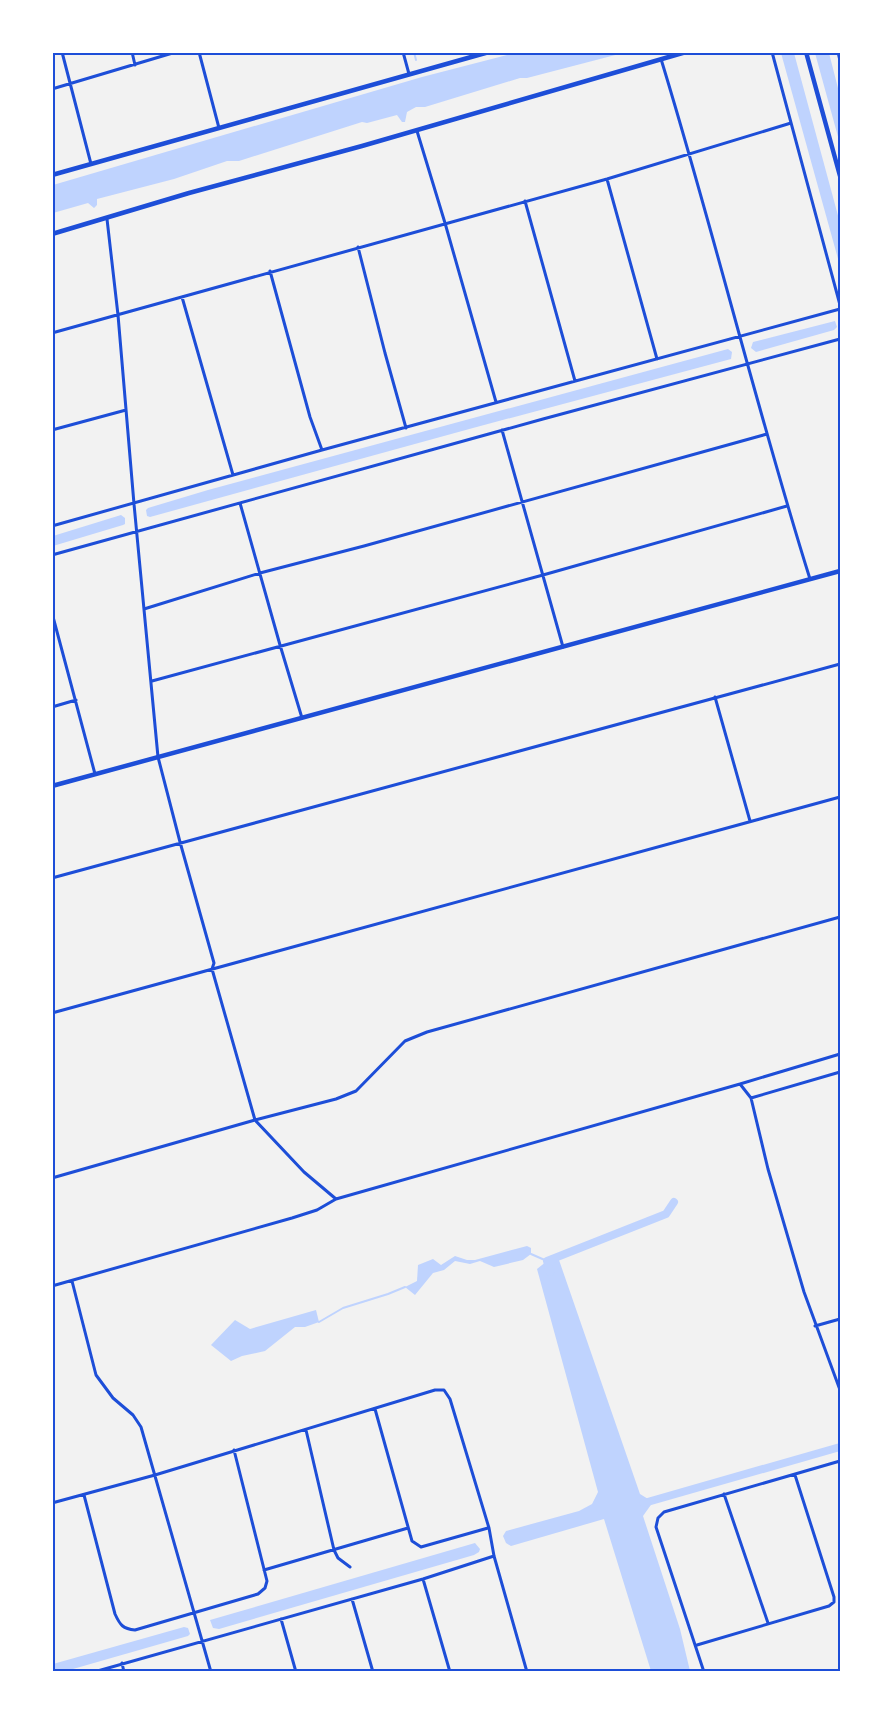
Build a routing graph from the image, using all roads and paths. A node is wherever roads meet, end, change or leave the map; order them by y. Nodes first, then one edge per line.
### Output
1 (62, 52) edge
2 (132, 52) edge
3 (176, 52) edge
4 (199, 52) edge
5 (403, 52) edge
6 (489, 52) edge
7 (687, 52) edge
8 (772, 52) edge
9 (806, 52) edge
10 (838, 52) edge
11 (661, 59) junction
12 (840, 62) edge
13 (135, 65) junction
14 (409, 75) junction
15 (70, 84) junction
16 (52, 89) edge
17 (791, 123) junction
18 (219, 128) junction
19 (417, 131) junction
20 (690, 153) junction
21 (91, 164) junction
22 (52, 175) edge
23 (840, 176) edge
24 (607, 178) junction
25 (525, 201) junction
26 (107, 219) junction
27 (445, 223) junction
28 (52, 234) edge
29 (358, 247) junction
30 (270, 271) junction
31 (182, 297) junction
32 (840, 307) edge
33 (118, 315) junction
34 (52, 333) edge
35 (739, 337) junction
36 (840, 339) edge
37 (657, 359) junction
38 (747, 365) junction
39 (575, 381) junction
40 (495, 402) junction
41 (126, 410) junction
42 (406, 428) junction
43 (52, 430) edge
44 (502, 430) junction
45 (767, 434) junction
46 (322, 450) junction
47 (233, 475) junction
48 (523, 502) junction
49 (240, 503) junction
50 (134, 504) junction
51 (787, 506) junction
52 (52, 526) edge
53 (137, 531) junction
54 (52, 555) edge
55 (840, 571) edge
56 (260, 573) junction
57 (543, 575) junction
58 (810, 579) junction
59 (144, 609) junction
60 (52, 613) edge
61 (55, 628) edge
62 (280, 645) junction
63 (563, 647) junction
64 (840, 664) edge
65 (152, 681) junction
66 (715, 698) junction
67 (76, 700) junction
68 (52, 707) edge
69 (302, 718) junction
70 (158, 757) junction
71 (95, 774) junction
72 (52, 786) edge
73 (840, 797) edge
74 (750, 821) junction
75 (180, 842) junction
76 (52, 878) edge
77 (840, 917) edge
78 (212, 969) junction
79 (52, 1013) edge
80 (840, 1054) edge
81 (840, 1072) edge
82 (740, 1084) junction
83 (751, 1098) junction
84 (255, 1120) junction
85 (52, 1178) edge
86 (336, 1199) junction
87 (72, 1281) junction
88 (52, 1286) edge
89 (840, 1319) edge
90 (815, 1326) junction
91 (840, 1390) edge
92 (375, 1409) junction
93 (306, 1430) junction
94 (234, 1450) junction
95 (840, 1461) edge
96 (155, 1475) junction
97 (795, 1475) junction
98 (723, 1493) junction
99 (84, 1495) junction
100 (52, 1503) edge
101 (408, 1528) junction
102 (489, 1528) junction
103 (334, 1550) junction
104 (494, 1556) junction
105 (350, 1567) dead end
106 (264, 1570) junction
107 (423, 1579) junction
108 (352, 1599) junction
109 (195, 1611) junction
110 (280, 1619) junction
111 (768, 1623) junction
112 (203, 1641) junction
113 (696, 1646) junction
114 (122, 1663) junction
115 (94, 1671) edge
116 (124, 1671) edge
117 (211, 1671) edge
118 (296, 1671) edge
119 (373, 1671) edge
120 (450, 1671) edge
121 (527, 1671) edge
122 (704, 1671) edge

1 - 15 street
2 - 13 street
3 - 13 street
4 - 18 street
5 - 14 street
6 - 14 street
7 - 11 street
8 - 17 street
9 - 23 street
10 - 12 street
11 - 19 street
11 - 20 street
13 - 15 street
14 - 18 street
15 - 16 street
15 - 21 street
17 - 20 street
17 - 32 street
18 - 21 street
19 - 26 street
19 - 27 street
20 - 24 street
20 - 35 street
21 - 22 street
24 - 25 street
24 - 37 street
25 - 27 street
25 - 39 street
26 - 28 street
26 - 33 street
27 - 29 street
27 - 40 street
29 - 30 street
29 - 42 street
30 - 31 street
30 - 46 street
31 - 33 street
31 - 47 street
32 - 35 street
33 - 34 street
33 - 41 street
35 - 37 street
35 - 38 street
36 - 38 street
37 - 39 street
38 - 44 street
38 - 45 street
39 - 40 street
40 - 42 street
41 - 43 street
41 - 50 street
42 - 46 street
44 - 48 street
44 - 49 street
45 - 48 street
45 - 51 street
46 - 47 street
47 - 50 street
48 - 56 street
48 - 57 street
49 - 53 street
49 - 56 street
50 - 52 street
50 - 53 street
51 - 57 street
51 - 58 street
53 - 54 street
53 - 59 street
55 - 58 street
56 - 59 street
56 - 62 street
57 - 62 street
57 - 63 street
58 - 63 street
59 - 65 street
60 - 61 street
61 - 67 street
62 - 65 street
62 - 69 street
63 - 69 street
64 - 66 street
65 - 70 street
66 - 74 street
66 - 75 street
67 - 68 street
67 - 71 street
69 - 70 street
70 - 71 street
70 - 75 street
71 - 72 street
73 - 74 street
74 - 78 street
75 - 76 street
75 - 78 street
77 - 84 street
78 - 79 street
78 - 84 street
80 - 82 street
81 - 83 street
82 - 83 street
82 - 86 street
83 - 90 street
84 - 85 street
84 - 86 street
86 - 87 street
87 - 88 street
87 - 96 street
89 - 90 street
90 - 91 street
92 - 93 street
92 - 101 street
92 - 102 street
93 - 94 street
93 - 103 street
94 - 96 street
94 - 106 street
95 - 97 street
96 - 99 street
96 - 109 street
97 - 98 street
97 - 111 street
98 - 111 street
98 - 113 street
99 - 100 street
99 - 109 street
101 - 102 street
101 - 103 street
102 - 104 street
103 - 105 street
103 - 106 street
104 - 107 street
104 - 121 street
106 - 109 street
107 - 108 street
107 - 120 street
108 - 110 street
108 - 119 street
109 - 112 street
110 - 112 street
110 - 118 street
111 - 113 street
112 - 114 street
112 - 117 street
113 - 122 street
114 - 115 street
114 - 116 street

